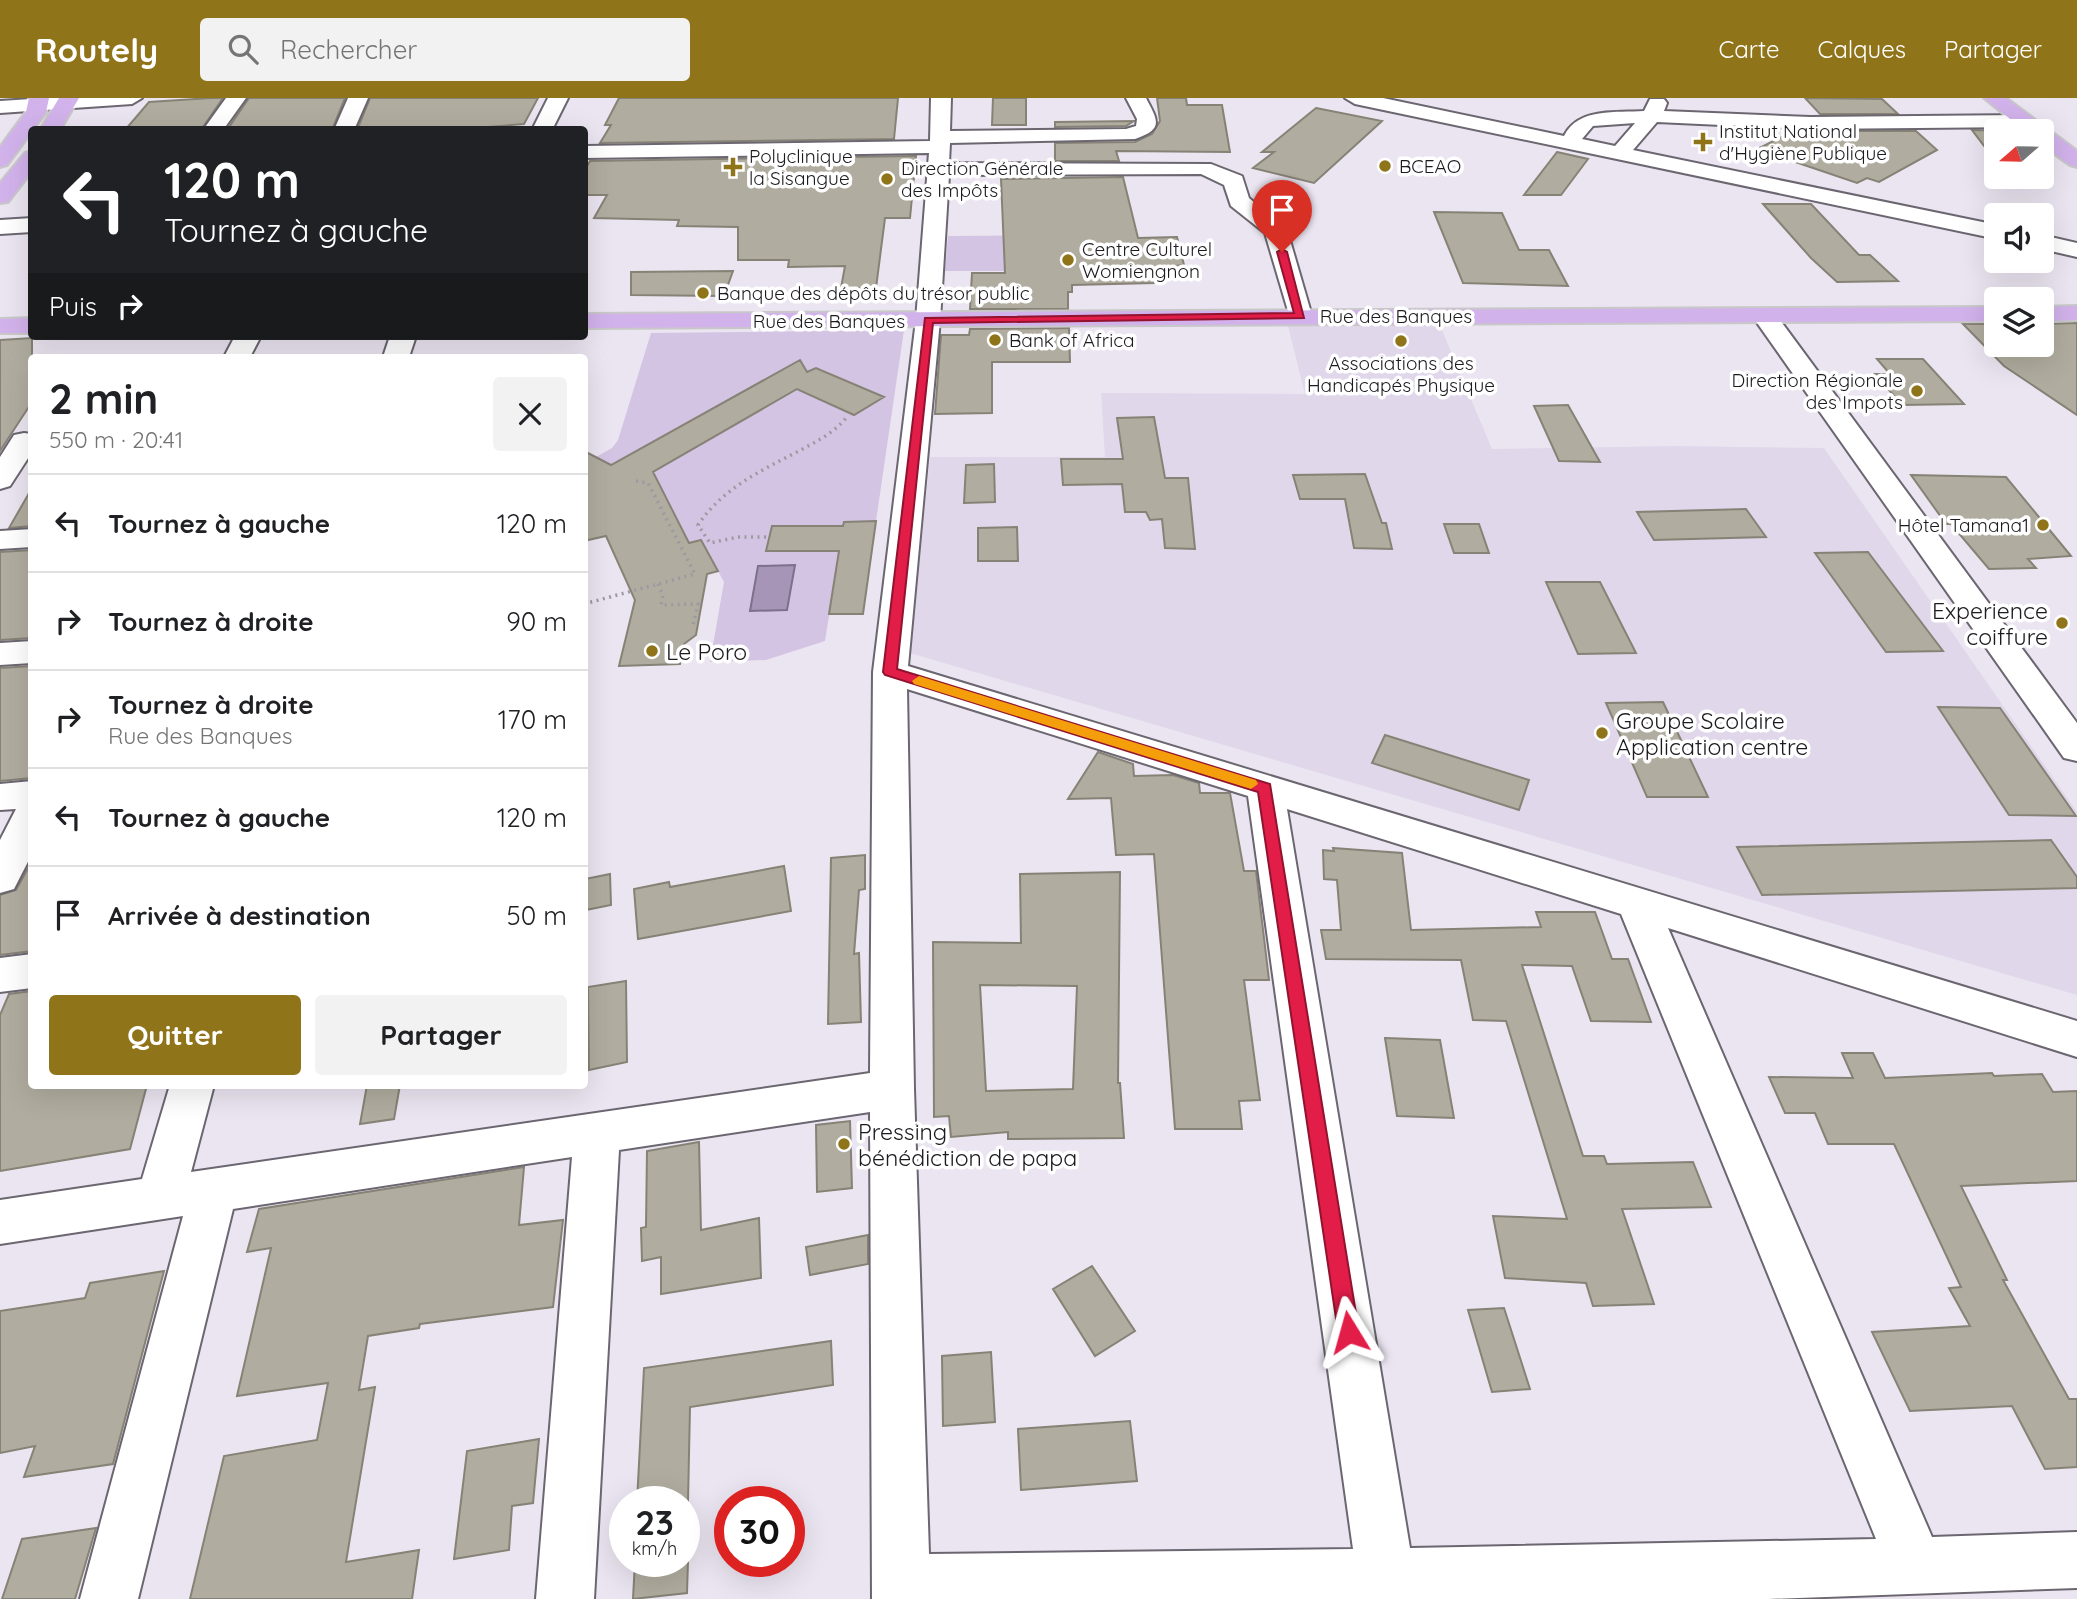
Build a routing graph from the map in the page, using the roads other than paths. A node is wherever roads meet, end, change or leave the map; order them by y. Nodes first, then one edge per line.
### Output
1 (132, 98) edge
2 (236, 98) edge
3 (358, 98) edge
4 (558, 98) edge
5 (941, 98) edge
6 (1136, 98) edge
7 (1355, 98) edge
8 (1994, 98) edge
9 (69, 100) edge
10 (38, 105) edge
11 (0, 107) edge
12 (1656, 107) edge
13 (2021, 119) edge
14 (0, 121) edge
15 (1984, 125) edge
16 (53, 126) edge
17 (216, 126) edge
18 (346, 126) edge
19 (544, 126) edge
20 (1570, 143) junction
21 (2054, 144) edge
22 (3, 151) edge
23 (940, 151) junction
24 (588, 152) edge
25 (1619, 154) junction
26 (28, 160) edge
27 (28, 161) edge
28 (2077, 161) edge
29 (0, 169) edge
30 (0, 197) edge
31 (2065, 223) dead end
32 (2054, 224) edge
33 (28, 225) edge
34 (0, 227) edge
35 (1984, 230) edge
36 (2054, 245) edge
37 (2077, 250) edge
38 (2054, 313) edge
39 (2077, 313) edge
40 (1984, 314) edge
41 (1300, 316) junction
42 (1765, 317) junction
43 (928, 320) junction
44 (588, 321) edge
45 (28, 325) edge
46 (0, 326) edge
47 (19, 441) edge
48 (0, 480) edge
49 (28, 538) edge
50 (0, 540) edge
51 (28, 652) edge
52 (0, 654) edge
53 (890, 672) junction
54 (2077, 748) edge
55 (1265, 788) junction
56 (28, 794) edge
57 (0, 797) edge
58 (28, 822) edge
59 (0, 878) edge
60 (1637, 904) junction
61 (28, 972) edge
62 (0, 975) edge
63 (2077, 1039) edge
64 (191, 1089) edge
65 (892, 1089) junction
66 (597, 1133) junction
67 (214, 1190) junction
68 (160, 1198) junction
69 (0, 1222) edge
70 (2077, 1560) edge
71 (1916, 1567) junction
72 (1386, 1577) junction
73 (901, 1591) edge
74 (109, 1599) edge
75 (565, 1599) edge

1 - 9 street
2 - 17 street
3 - 18 street
4 - 19 street
5 - 23 street
6 - 23 street
7 - 20 street
8 - 13 main road
9 - 10 street
9 - 16 main road
10 - 11 street
10 - 14 street
10 - 22 main road
12 - 15 street
12 - 20 street
12 - 25 street
20 - 25 street
21 - 28 main road
23 - 24 street
23 - 41 street
23 - 43 street
25 - 35 street
26 - 29 main road
27 - 30 main road
31 - 32 street
33 - 34 street
36 - 37 street
38 - 39 main road
40 - 42 main road, Rue des Banques
41 - 42 main road, Rue des Banques
41 - 43 main road, Rue des Banques
42 - 54 street
43 - 44 main road, Rue des Banques
43 - 53 street
45 - 46 main road
47 - 48 street
49 - 50 street
51 - 52 street
53 - 55 street
53 - 65 street
55 - 60 street
55 - 72 street
56 - 57 street
58 - 59 street
60 - 63 street
60 - 71 street
61 - 62 street
64 - 68 street
65 - 66 street
65 - 73 street
66 - 67 street
66 - 75 street
67 - 68 street
67 - 74 street
68 - 69 street
70 - 71 street
71 - 72 street
72 - 73 street

